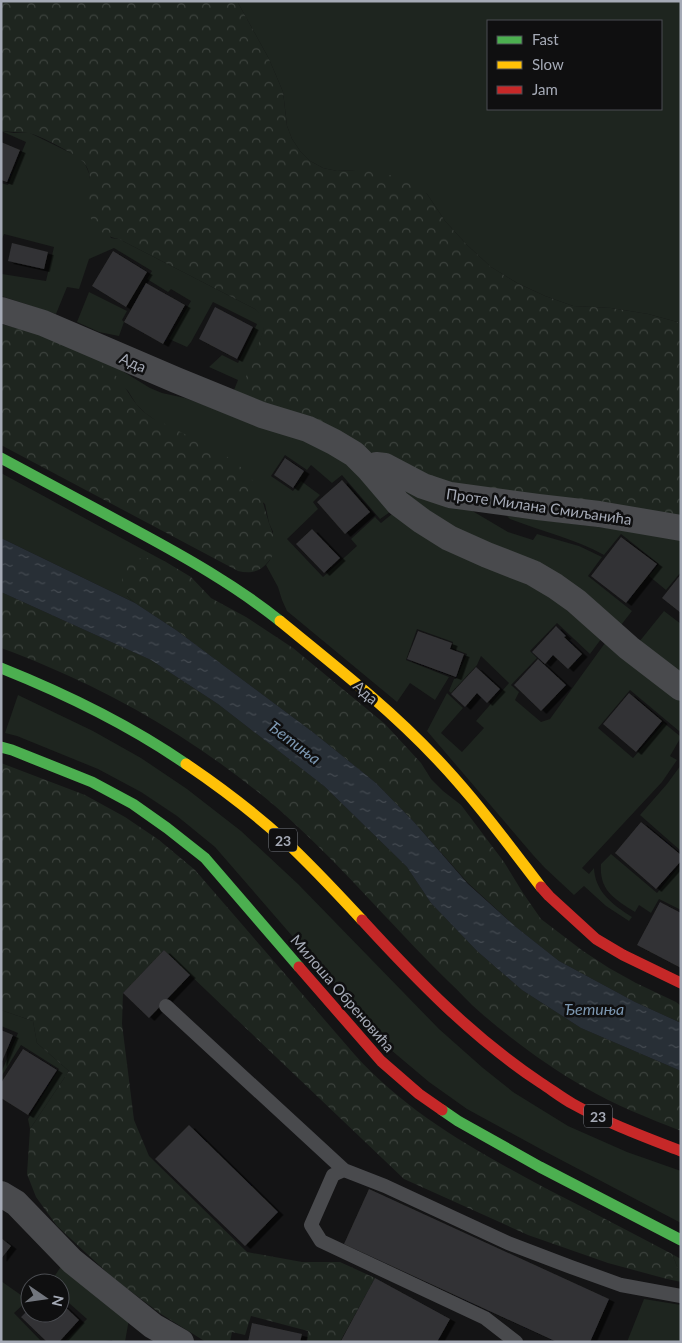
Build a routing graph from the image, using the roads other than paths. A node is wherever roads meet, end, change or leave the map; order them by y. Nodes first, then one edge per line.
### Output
1 (1, 310) edge
2 (1, 458) edge
3 (369, 469) junction
4 (681, 528) edge
5 (1, 668) edge
6 (681, 688) edge
7 (1, 747) edge
8 (681, 983) edge
9 (166, 1006) dead end
10 (681, 1152) edge
11 (344, 1170) junction
12 (1, 1194) edge
13 (681, 1240) edge
14 (681, 1296) edge
15 (181, 1342) edge
16 (516, 1342) edge

1 - 3 street, Ада
2 - 8 street, Ада
3 - 4 street, Проте Милана Смиљанића
3 - 6 street
5 - 10 street, 23
7 - 13 street, Милоша Обреновића
9 - 11 lane
11 - 14 lane
11 - 16 lane
12 - 15 street

